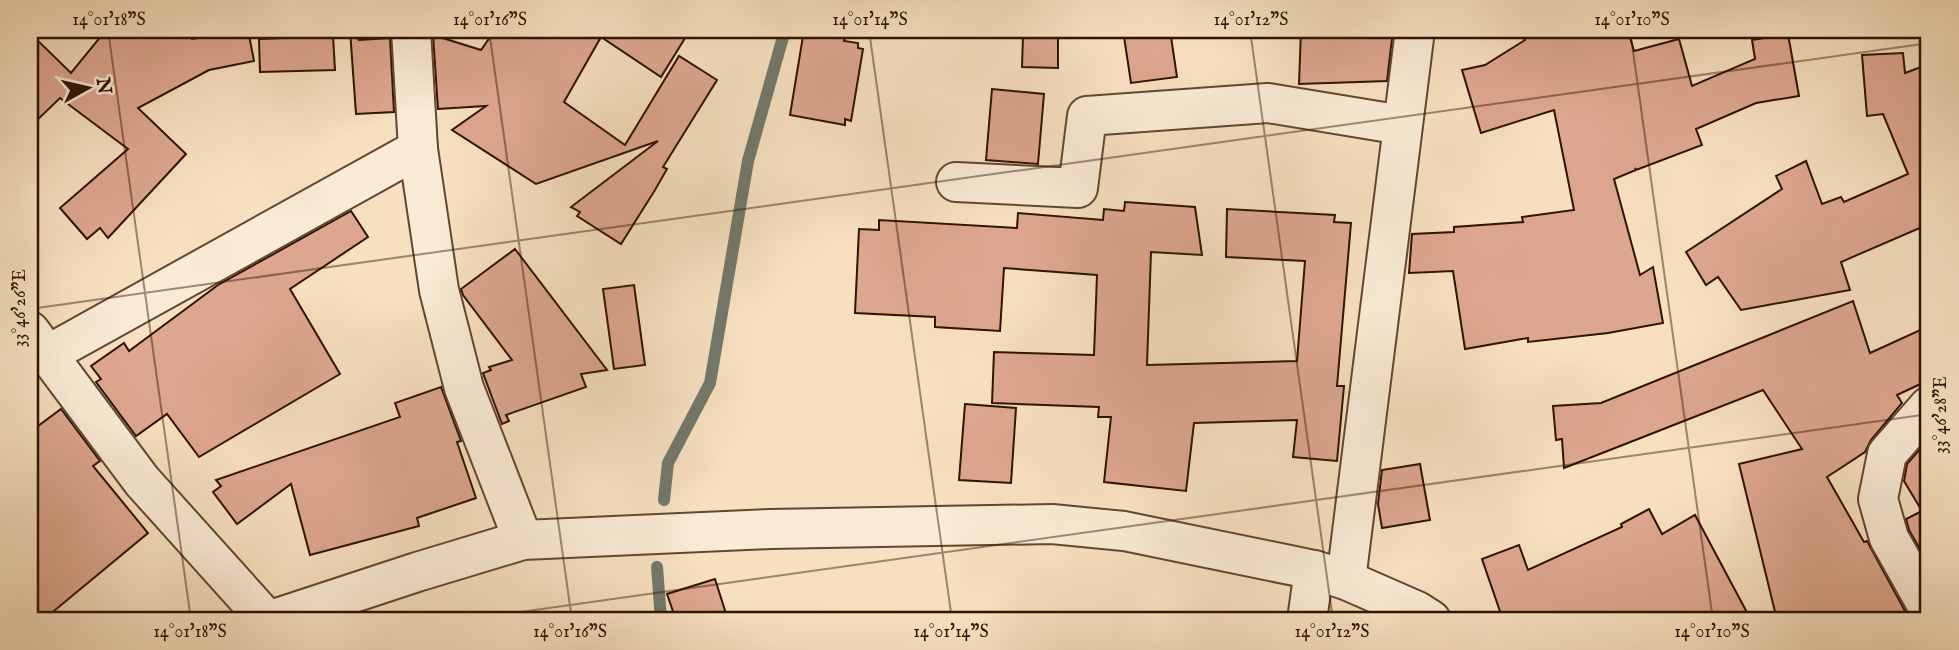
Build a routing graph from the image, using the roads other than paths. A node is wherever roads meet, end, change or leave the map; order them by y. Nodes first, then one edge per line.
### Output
1 (411, 30) edge
2 (1415, 30) edge
3 (1402, 125) junction
4 (418, 149) junction
5 (956, 182) dead end
6 (38, 343) edge
7 (1929, 406) edge
8 (523, 540) junction
9 (1330, 575) junction
10 (1929, 610) edge
11 (269, 620) edge
12 (1307, 620) edge
13 (1431, 620) edge

1 - 4 street
2 - 3 street
3 - 5 street
3 - 9 street
4 - 6 street
4 - 8 street
6 - 11 street
7 - 10 street
8 - 9 street
8 - 11 street
9 - 12 street
9 - 13 street

